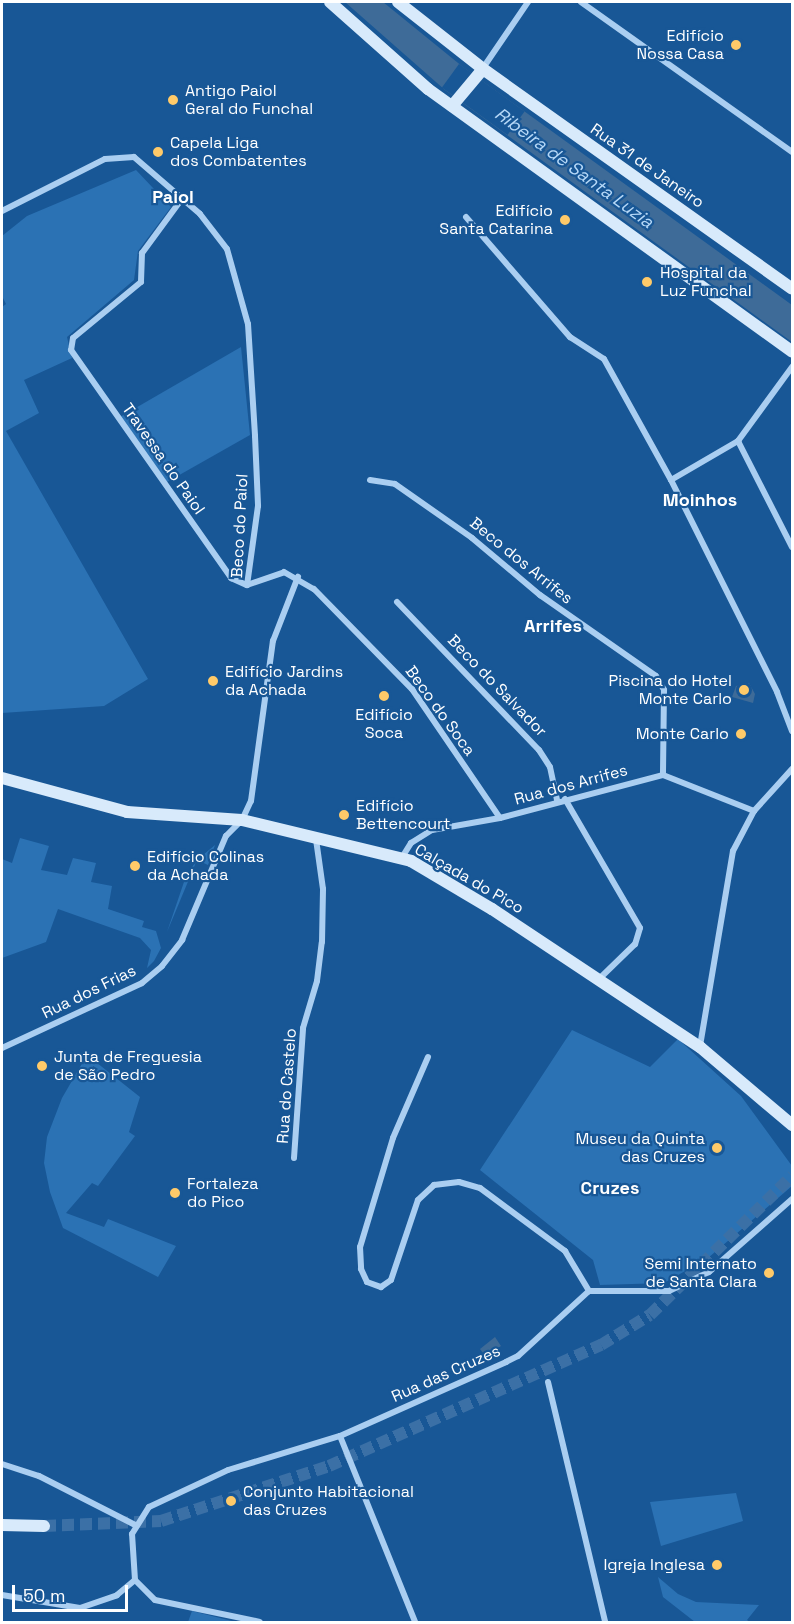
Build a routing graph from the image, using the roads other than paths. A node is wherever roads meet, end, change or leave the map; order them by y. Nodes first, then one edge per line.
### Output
1 (330, 2) edge
2 (398, 2) edge
3 (528, 2) edge
4 (581, 2) edge
5 (483, 69) junction
6 (452, 106) junction
7 (792, 152) edge
8 (181, 200) junction
9 (2, 211) edge
10 (466, 216) dead end
11 (792, 289) edge
12 (792, 352) edge
13 (792, 367) edge
14 (738, 441) junction
15 (370, 480) dead end
16 (670, 480) junction
17 (792, 547) edge
18 (298, 577) junction
19 (247, 585) junction
20 (397, 602) dead end
21 (792, 731) edge
22 (792, 769) edge
23 (663, 775) junction
24 (2, 778) edge
25 (561, 800) junction
26 (754, 811) junction
27 (500, 818) junction
28 (242, 820) junction
29 (316, 838) junction
30 (401, 859) junction
31 (598, 980) junction
32 (700, 1047) junction
33 (2, 1048) edge
34 (428, 1057) dead end
35 (792, 1125) edge
36 (294, 1158) dead end
37 (792, 1199) edge
38 (589, 1291) junction
39 (548, 1382) dead end
40 (340, 1436) junction
41 (2, 1464) edge
42 (2, 1525) edge
43 (135, 1525) junction
44 (44, 1526) tunnel mouth
45 (135, 1580) junction
46 (2, 1595) edge
47 (260, 1623) edge
48 (415, 1623) edge
49 (605, 1623) edge

1 - 6 main road
2 - 5 main road, Rua 31 de Janeiro
3 - 5 street
4 - 7 street
5 - 6 main road
5 - 11 main road, Rua 31 de Janeiro
6 - 12 main road
8 - 9 street, Beco do Paiol
8 - 19 street, Beco do Paiol
8 - 19 street, Travessa do Paiol
10 - 16 street
13 - 14 street
14 - 16 street
14 - 17 street
15 - 23 street, Beco dos Arrifes
16 - 21 street
18 - 19 street, Beco do Paiol
18 - 27 street, Beco do Soca
18 - 28 street
20 - 25 street, Beco do Salvador
22 - 26 street
23 - 25 street, Rua dos Arrifes
23 - 26 street
24 - 28 main road, Calçada do Pico
25 - 27 street, Rua dos Arrifes
25 - 31 street, Beco do Salvador
26 - 32 street
27 - 30 street, Rua dos Arrifes
28 - 29 main road, Calçada do Pico
28 - 33 street, Rua dos Frias
29 - 30 main road, Calçada do Pico
29 - 36 street, Rua do Castelo
30 - 31 main road, Calçada do Pico
31 - 32 main road, Calçada do Pico
32 - 35 main road, Calçada do Pico
34 - 38 street
37 - 38 street
38 - 40 street, Rua das Cruzes
39 - 49 street
40 - 43 street, Rua das Cruzes
40 - 48 street
41 - 43 street
42 - 44 main road
43 - 45 street
45 - 46 street
45 - 47 street

